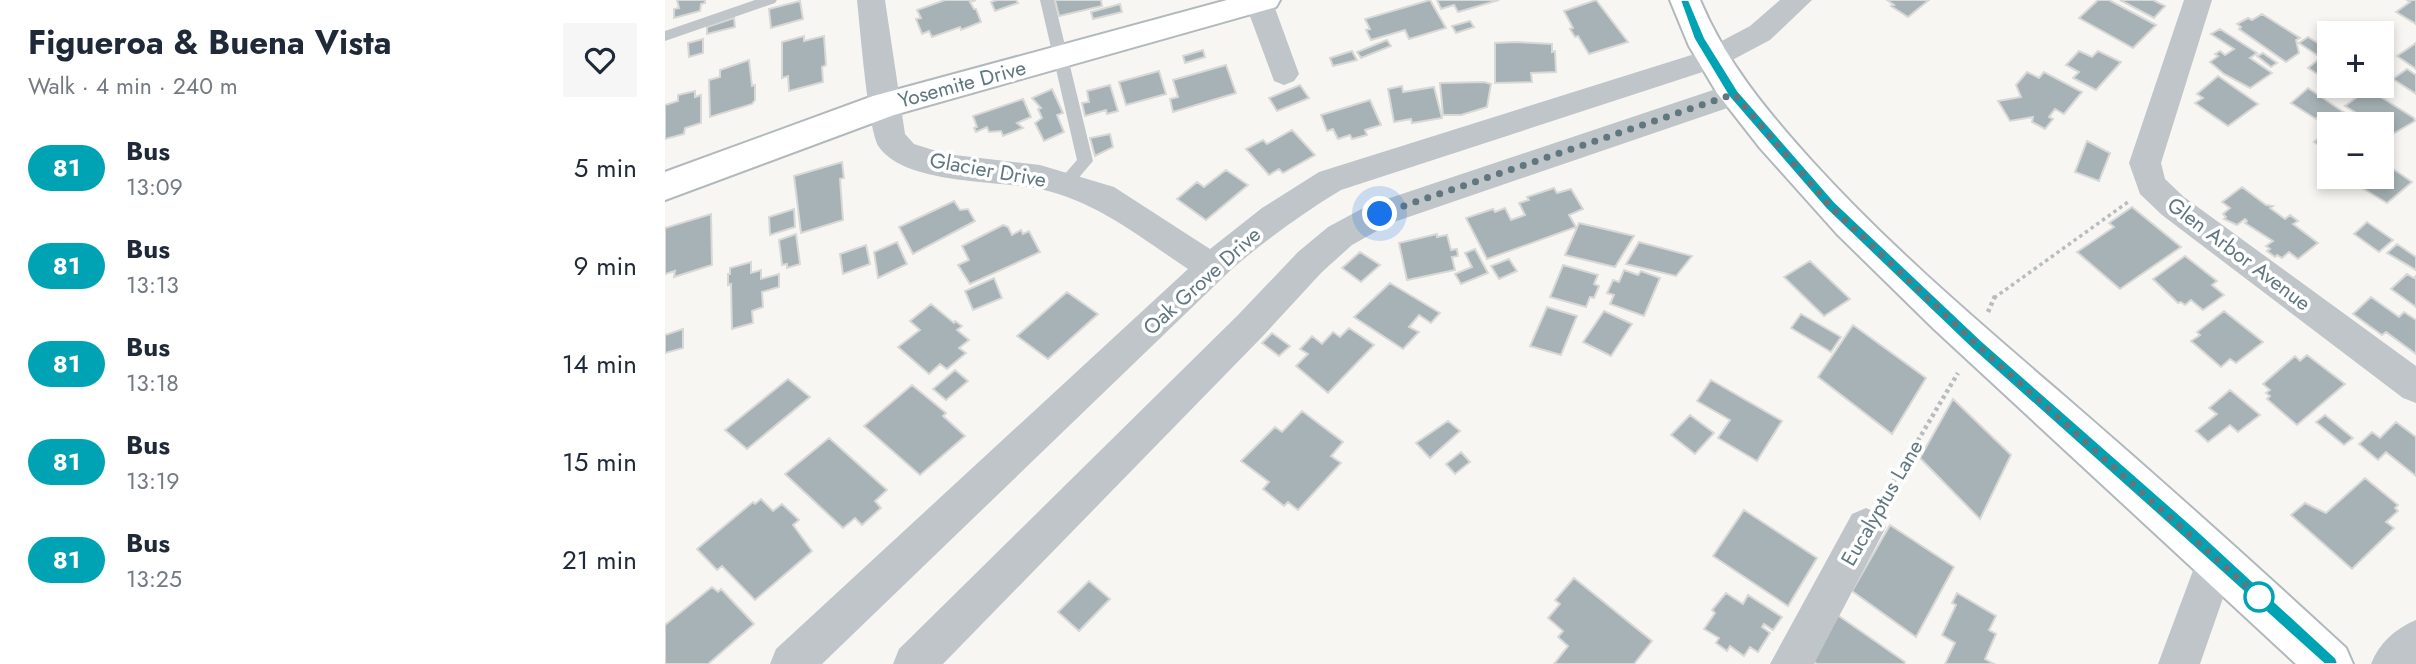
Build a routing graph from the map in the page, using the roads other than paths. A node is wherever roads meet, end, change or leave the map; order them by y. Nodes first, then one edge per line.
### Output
1 (770, 0) edge
2 (871, 0) edge
3 (1047, 0) edge
4 (1685, 0) edge
5 (1798, 0) edge
6 (2198, 0) edge
7 (1260, 1) edge
8 (665, 36) edge
9 (1061, 57) junction
10 (1711, 59) junction
11 (1284, 74) dead end
12 (1734, 94) junction
13 (885, 105) junction
14 (1064, 184) junction
15 (665, 186) edge
16 (1211, 267) junction
17 (2416, 387) edge
18 (1866, 527) road end
19 (2217, 558) junction
20 (2416, 640) edge
21 (791, 664) edge
22 (914, 664) edge
23 (1791, 664) edge
24 (2179, 664) edge
25 (2330, 664) edge
26 (2392, 664) edge

1 - 8 lane
2 - 13 street, Glacier Drive
3 - 9 lane
4 - 10 main road
5 - 10 street, Oak Grove Drive
6 - 17 street, Glen Arbor Avenue
7 - 9 main road, Yosemite Drive
7 - 11 street
9 - 13 main road, Yosemite Drive
9 - 14 lane
10 - 12 main road
10 - 16 street, Oak Grove Drive
12 - 19 main road
12 - 22 street
13 - 14 street, Glacier Drive
13 - 15 main road, Yosemite Drive
14 - 16 street, Glacier Drive
16 - 21 street, Oak Grove Drive
18 - 23 street, Eucalyptus Lane
19 - 24 street
19 - 25 main road
20 - 26 street

